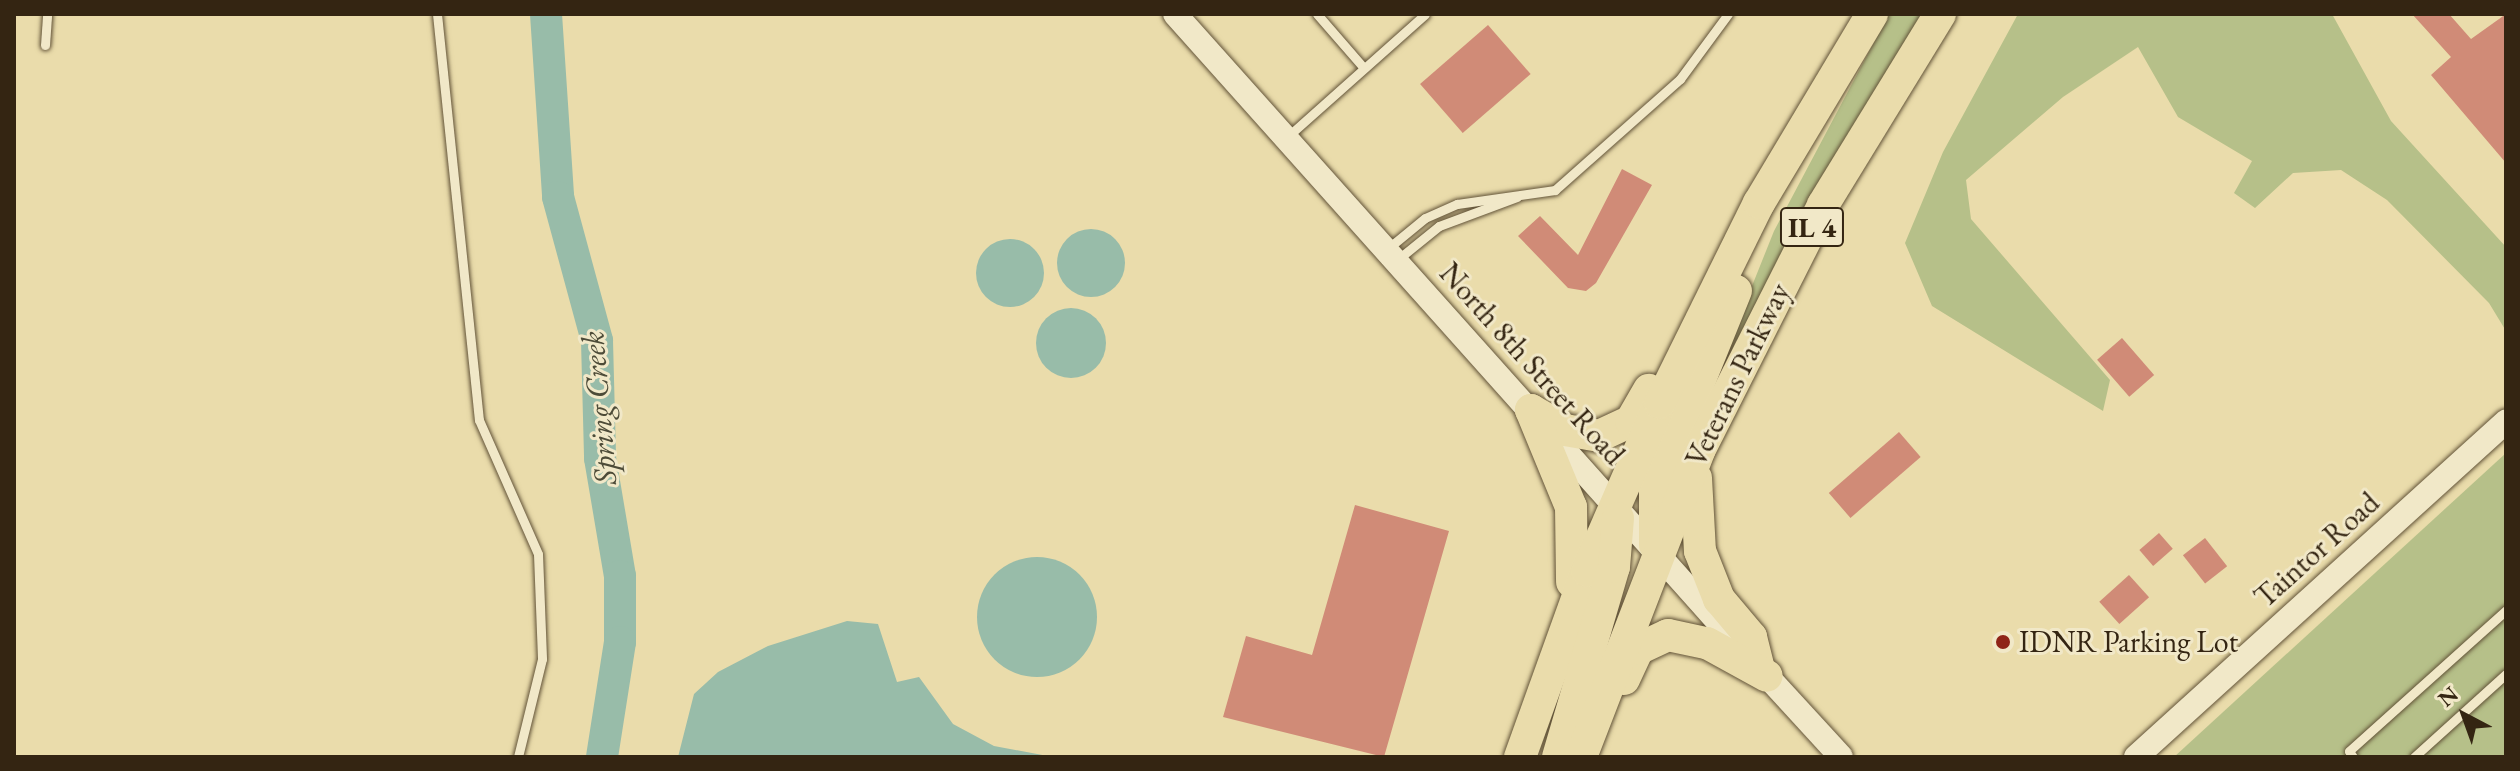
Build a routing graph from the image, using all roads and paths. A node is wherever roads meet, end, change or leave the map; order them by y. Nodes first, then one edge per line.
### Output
1 (47, 14) edge
2 (437, 14) edge
3 (1175, 14) edge
4 (1317, 14) edge
5 (1425, 14) edge
6 (1728, 14) edge
7 (1872, 14) edge
8 (1940, 14) edge
9 (45, 45) dead end
10 (1363, 67) junction
11 (1286, 138) junction
12 (1776, 172) junction
13 (1759, 203) junction
14 (1391, 255) junction
15 (1531, 410) junction
16 (2506, 421) edge
17 (1700, 449) junction
18 (1615, 503) junction
19 (1656, 552) junction
20 (2506, 610) edge
21 (1558, 650) junction
22 (1762, 671) junction
23 (2506, 674) edge
24 (518, 757) edge
25 (1520, 757) edge
26 (1558, 757) edge
27 (1581, 757) edge
28 (1597, 757) edge
29 (1841, 757) edge
30 (2136, 757) edge
31 (2353, 757) edge
32 (2414, 757) edge

1 - 9 lane
2 - 24 lane
3 - 11 street, North 8th Street Road
4 - 10 lane
5 - 10 lane
6 - 14 lane
7 - 12 highway, Veterans Parkway / IL 4
8 - 17 highway, Veterans Parkway / IL 4
10 - 11 lane
11 - 14 street, North 8th Street Road
12 - 13 highway, Veterans Parkway / IL 4
12 - 19 highway
13 - 15 highway
13 - 18 highway, Veterans Parkway / IL 4
14 - 15 street, North 8th Street Road
15 - 18 street, North 8th Street Road
15 - 21 highway
16 - 30 street, Taintor Road
17 - 19 highway, Veterans Parkway / IL 4
17 - 22 highway
18 - 19 street, North 8th Street Road
18 - 21 highway, Veterans Parkway / IL 4
18 - 26 highway
19 - 22 street, North 8th Street Road
19 - 27 highway, Veterans Parkway / IL 4
20 - 31 lane
21 - 25 highway, Veterans Parkway / IL 4
22 - 28 highway
22 - 29 street, North 8th Street Road
23 - 32 lane

